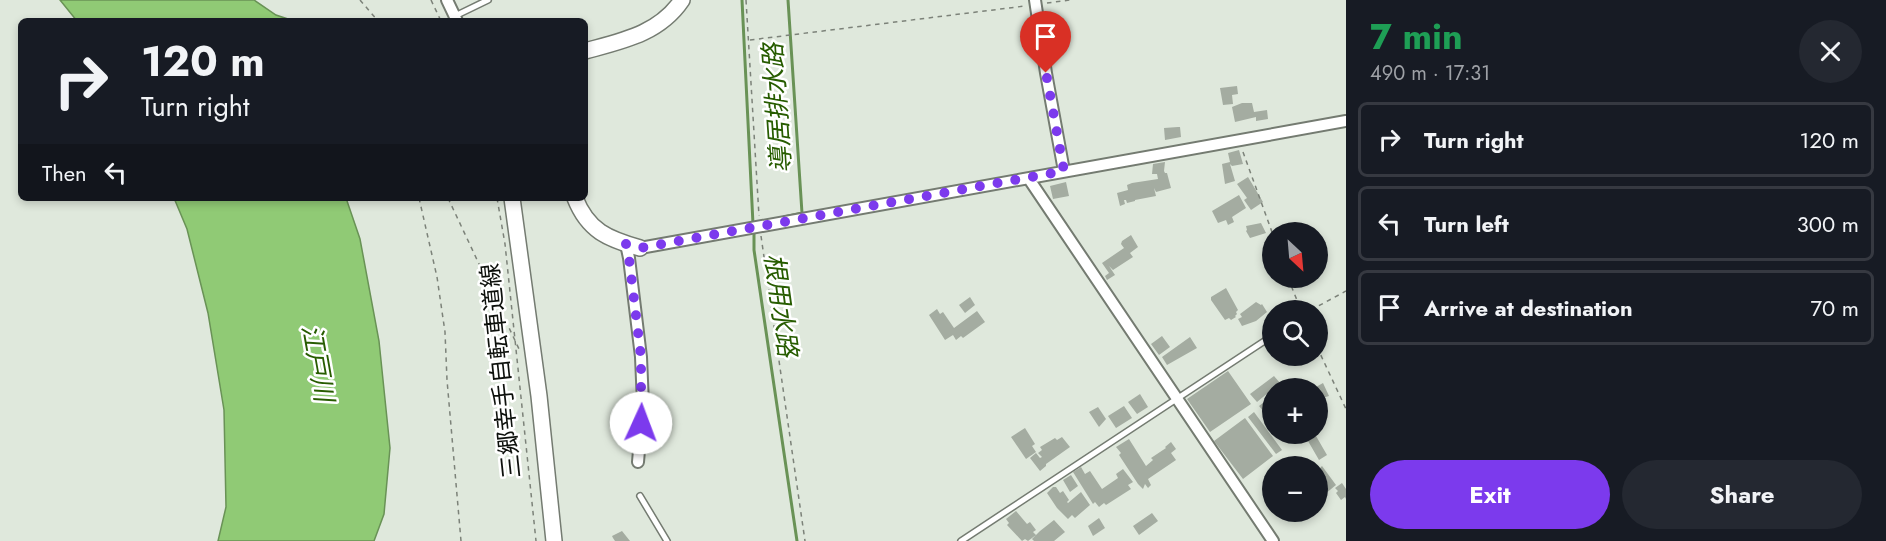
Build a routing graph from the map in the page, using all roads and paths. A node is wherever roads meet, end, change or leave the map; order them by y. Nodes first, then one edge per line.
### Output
1 (360, 0) edge
2 (431, 0) edge
3 (447, 0) edge
4 (488, 0) edge
5 (682, 0) edge
6 (746, 0) edge
7 (1070, 0) edge
8 (1035, 2) edge
9 (375, 18) edge
10 (440, 18) edge
11 (456, 18) edge
12 (748, 40) junction
13 (588, 50) edge
14 (1346, 121) edge
15 (1238, 140) junction
16 (1064, 171) junction
17 (1029, 179) junction
18 (420, 201) edge
19 (449, 201) edge
20 (497, 201) edge
21 (512, 201) edge
22 (576, 201) edge
23 (1268, 222) edge
24 (760, 227) junction
25 (633, 246) junction
26 (1346, 291) edge
27 (1328, 301) edge
28 (515, 343) junction
29 (1262, 343) edge
30 (519, 348) dead end
31 (1326, 366) edge
32 (1178, 399) junction
33 (1346, 410) edge
34 (638, 462) dead end
35 (640, 496) dead end
36 (461, 541) edge
37 (536, 541) edge
38 (554, 541) edge
39 (667, 541) edge
40 (805, 541) edge
41 (961, 541) edge
42 (1273, 541) edge

1 - 9 path
2 - 10 path
3 - 11 street
4 - 11 lane
5 - 13 street
6 - 12 path
7 - 8 path
8 - 12 path
8 - 16 street
12 - 24 path
14 - 15 street
15 - 16 street
15 - 23 path
16 - 17 street
17 - 24 street
17 - 32 street
18 - 36 path
19 - 28 path
20 - 28 path, 三郷幸手自転車道線
21 - 38 street
22 - 25 street
24 - 25 street
24 - 40 path
25 - 34 street
26 - 27 path
28 - 30 path
28 - 37 path, 三郷幸手自転車道線
29 - 32 lane
31 - 33 path
32 - 41 lane
32 - 42 street
35 - 39 lane

